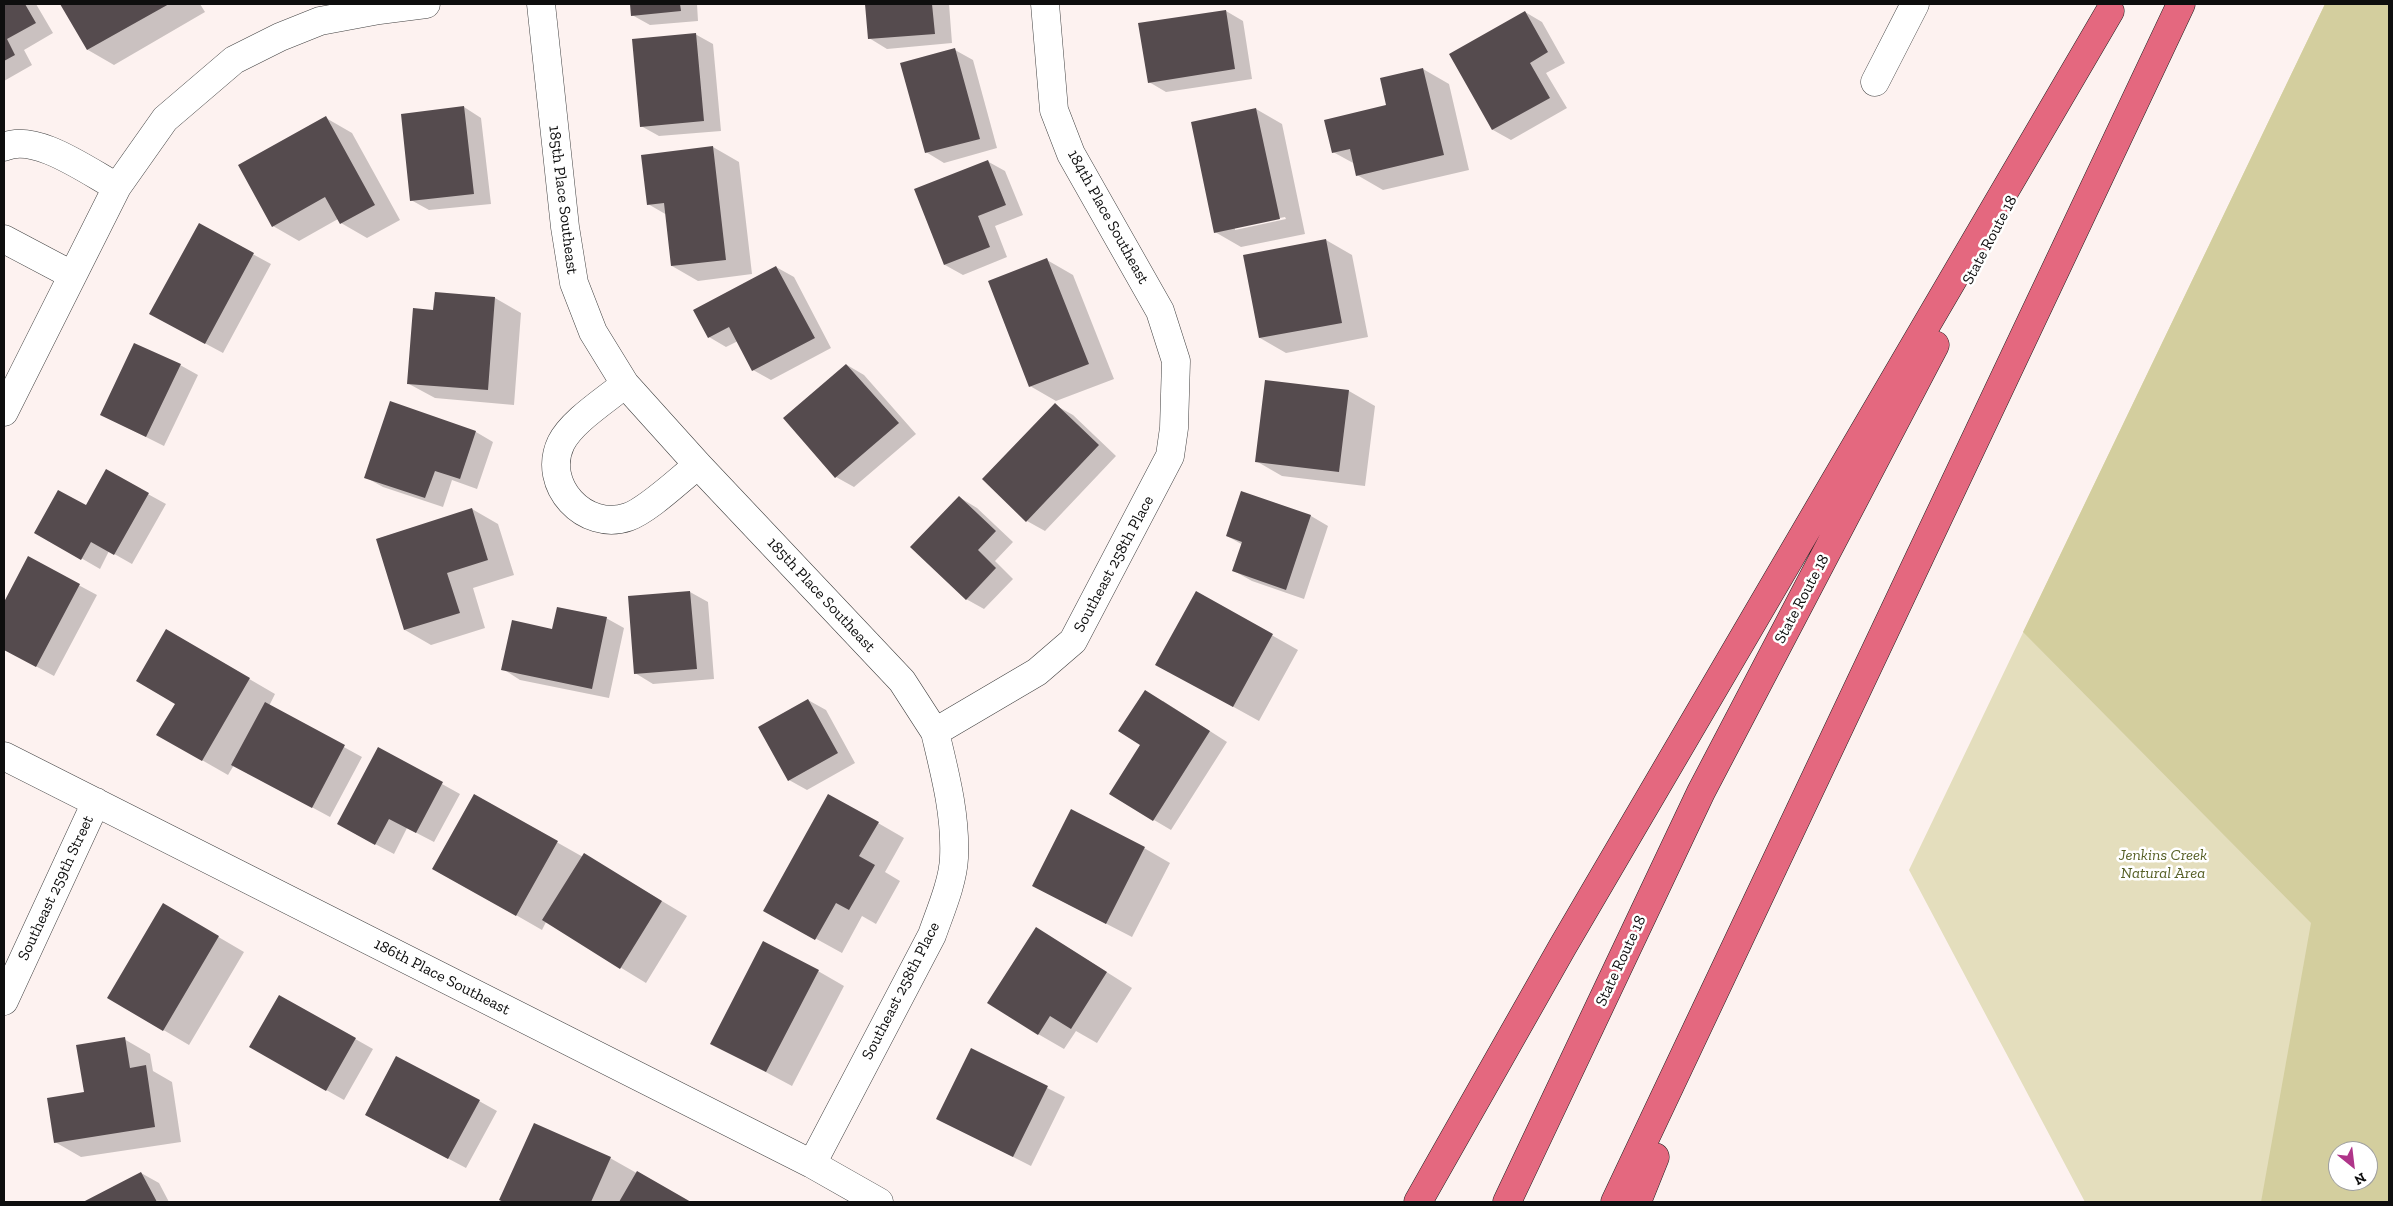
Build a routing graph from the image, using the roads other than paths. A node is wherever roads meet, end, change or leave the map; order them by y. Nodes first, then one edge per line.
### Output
1 (426, 4) edge
2 (541, 4) edge
3 (1045, 4) edge
4 (1915, 4) edge
5 (2181, 4) edge
6 (2112, 7) edge
7 (1875, 82) dead end
8 (4, 146) edge
9 (117, 187) junction
10 (4, 239) edge
11 (72, 275) junction
12 (625, 384) junction
13 (4, 412) edge
14 (1174, 428) joint
15 (698, 465) junction
16 (935, 732) junction
17 (4, 756) edge
18 (96, 802) junction
19 (1782, 847) junction
20 (4, 1001) edge
21 (812, 1164) junction
22 (879, 1202) edge
23 (1418, 1202) edge
24 (1507, 1202) edge
25 (1615, 1202) edge
26 (1637, 1202) edge

1 - 9 street
2 - 12 street, 185th Place Southeast
3 - 14 street, 184th Place Southeast
4 - 7 street
5 - 19 highway
6 - 23 highway
6 - 24 highway, State Route 18
8 - 9 street
9 - 11 street
10 - 11 street
11 - 13 street
12 - 15 street, 185th Place Southeast
12 - 15 street
14 - 16 street, Southeast 258th Place
15 - 16 street, 185th Place Southeast
16 - 21 street, Southeast 258th Place
17 - 18 street, 186th Place Southeast
18 - 20 street, Southeast 259th Street
18 - 21 street, 186th Place Southeast
19 - 25 highway
19 - 26 highway
21 - 22 street, 186th Place Southeast

